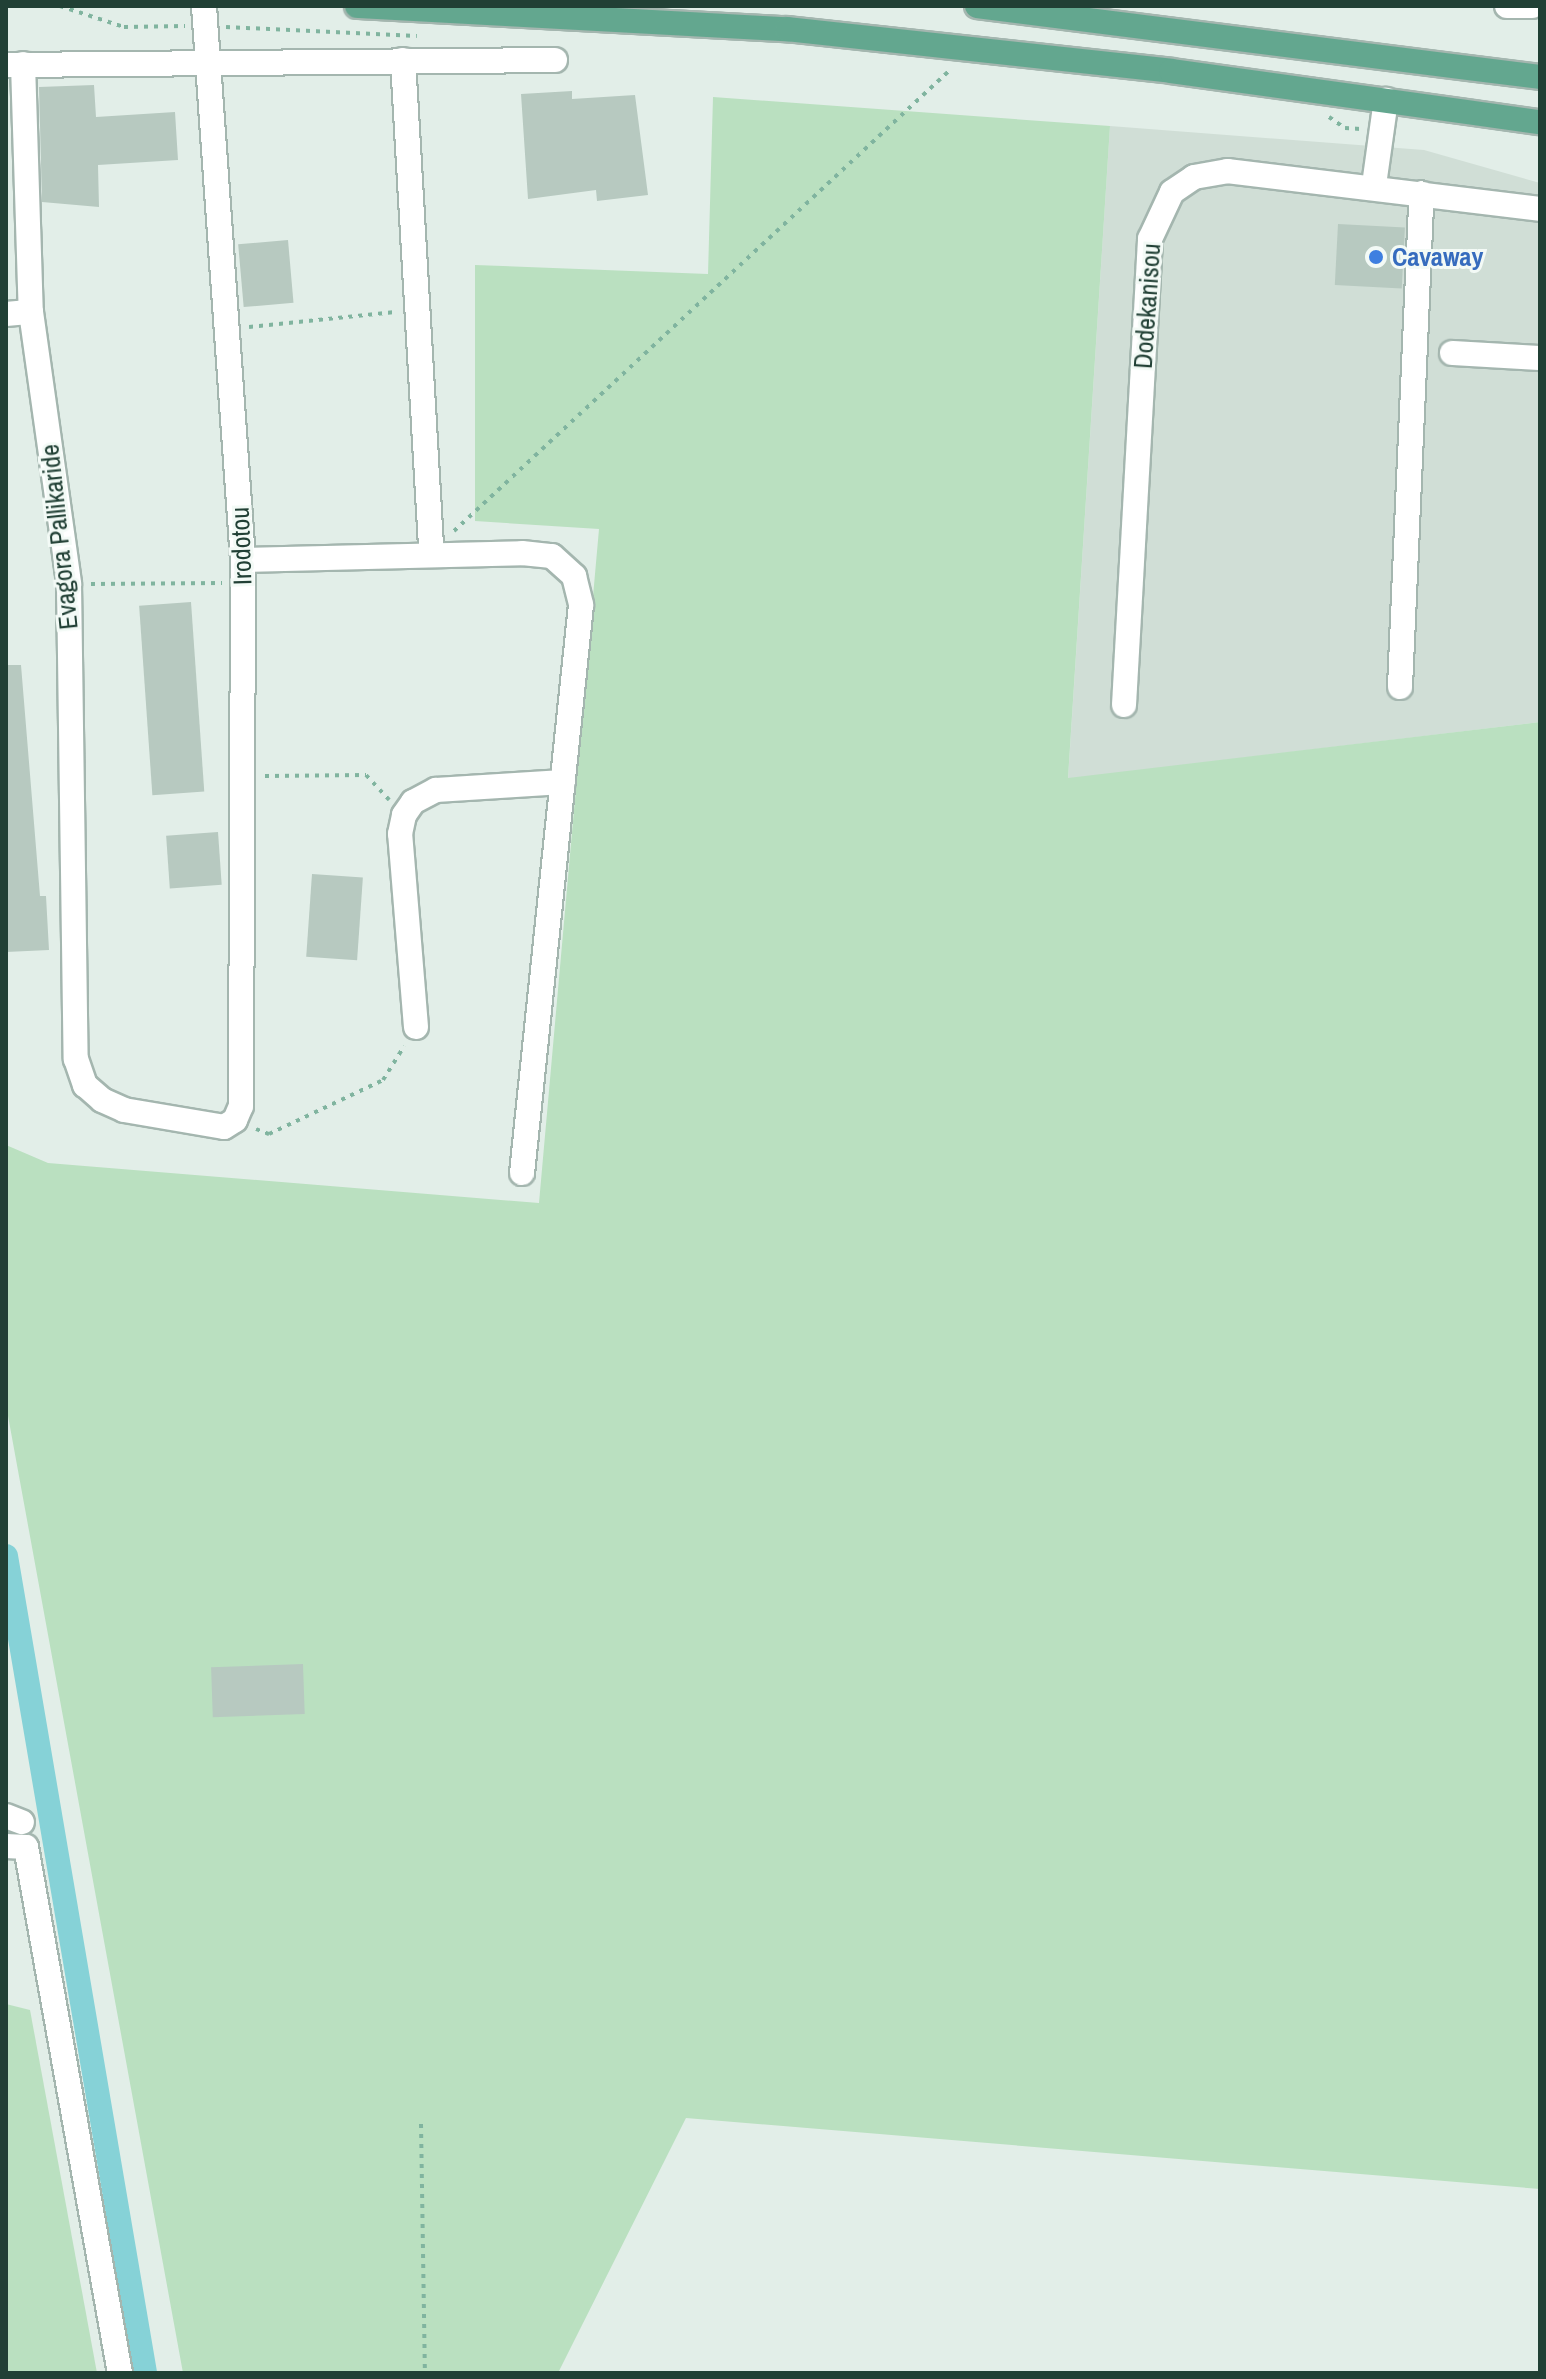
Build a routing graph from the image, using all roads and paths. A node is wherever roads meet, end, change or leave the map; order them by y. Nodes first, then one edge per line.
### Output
1 (60, 6) edge
2 (357, 6) edge
3 (977, 6) edge
4 (1507, 6) edge
5 (1532, 6) edge
6 (205, 16) edge
7 (431, 36) dead end
8 (209, 60) junction
9 (403, 60) junction
10 (555, 60) dead end
11 (964, 62) junction
12 (14, 64) edge
13 (932, 70) dead end
14 (947, 72) junction
15 (1540, 77) edge
16 (1386, 100) junction
17 (1313, 113) dead end
18 (1540, 122) edge
19 (1382, 131) junction
20 (1374, 185) junction
21 (1422, 193) junction
22 (1540, 209) edge
23 (418, 309) junction
24 (31, 312) junction
25 (6, 314) edge
26 (227, 330) junction
27 (1452, 353) dead end
28 (1540, 358) edge
29 (431, 552) junction
30 (243, 572) junction
31 (69, 584) junction
32 (1400, 687) dead end
33 (1124, 705) dead end
34 (242, 776) junction
35 (563, 782) junction
36 (404, 815) junction
37 (416, 1027) joint
38 (235, 1120) junction
39 (522, 1173) dead end
40 (16, 1847) edge
41 (421, 2124) dead end
42 (120, 2373) edge
43 (425, 2373) edge

1 - 6 path
2 - 11 main road
3 - 15 main road
4 - 5 street
6 - 7 path
6 - 8 street, Irodotou
8 - 9 street
8 - 12 street
8 - 26 street, Irodotou
9 - 10 street
9 - 23 street
11 - 14 path
11 - 14 path
11 - 16 main road
12 - 24 street, Evagora Pallikaride
13 - 14 path
14 - 29 path
16 - 18 main road
16 - 19 street
17 - 19 path
19 - 20 street
20 - 21 street, Dodekanisou
20 - 33 street, Dodekanisou
21 - 22 street, Dodekanisou
21 - 32 street
23 - 26 path
23 - 29 street
24 - 25 street
24 - 31 street, Evagora Pallikaride
26 - 30 street, Irodotou
27 - 28 street
29 - 30 street
29 - 35 street
30 - 31 path
30 - 34 street, Irodotou
31 - 38 street, Evagora Pallikaride
34 - 36 path
34 - 38 street, Irodotou
35 - 36 street
35 - 39 street
36 - 37 street
37 - 38 path
40 - 42 street
41 - 43 path

